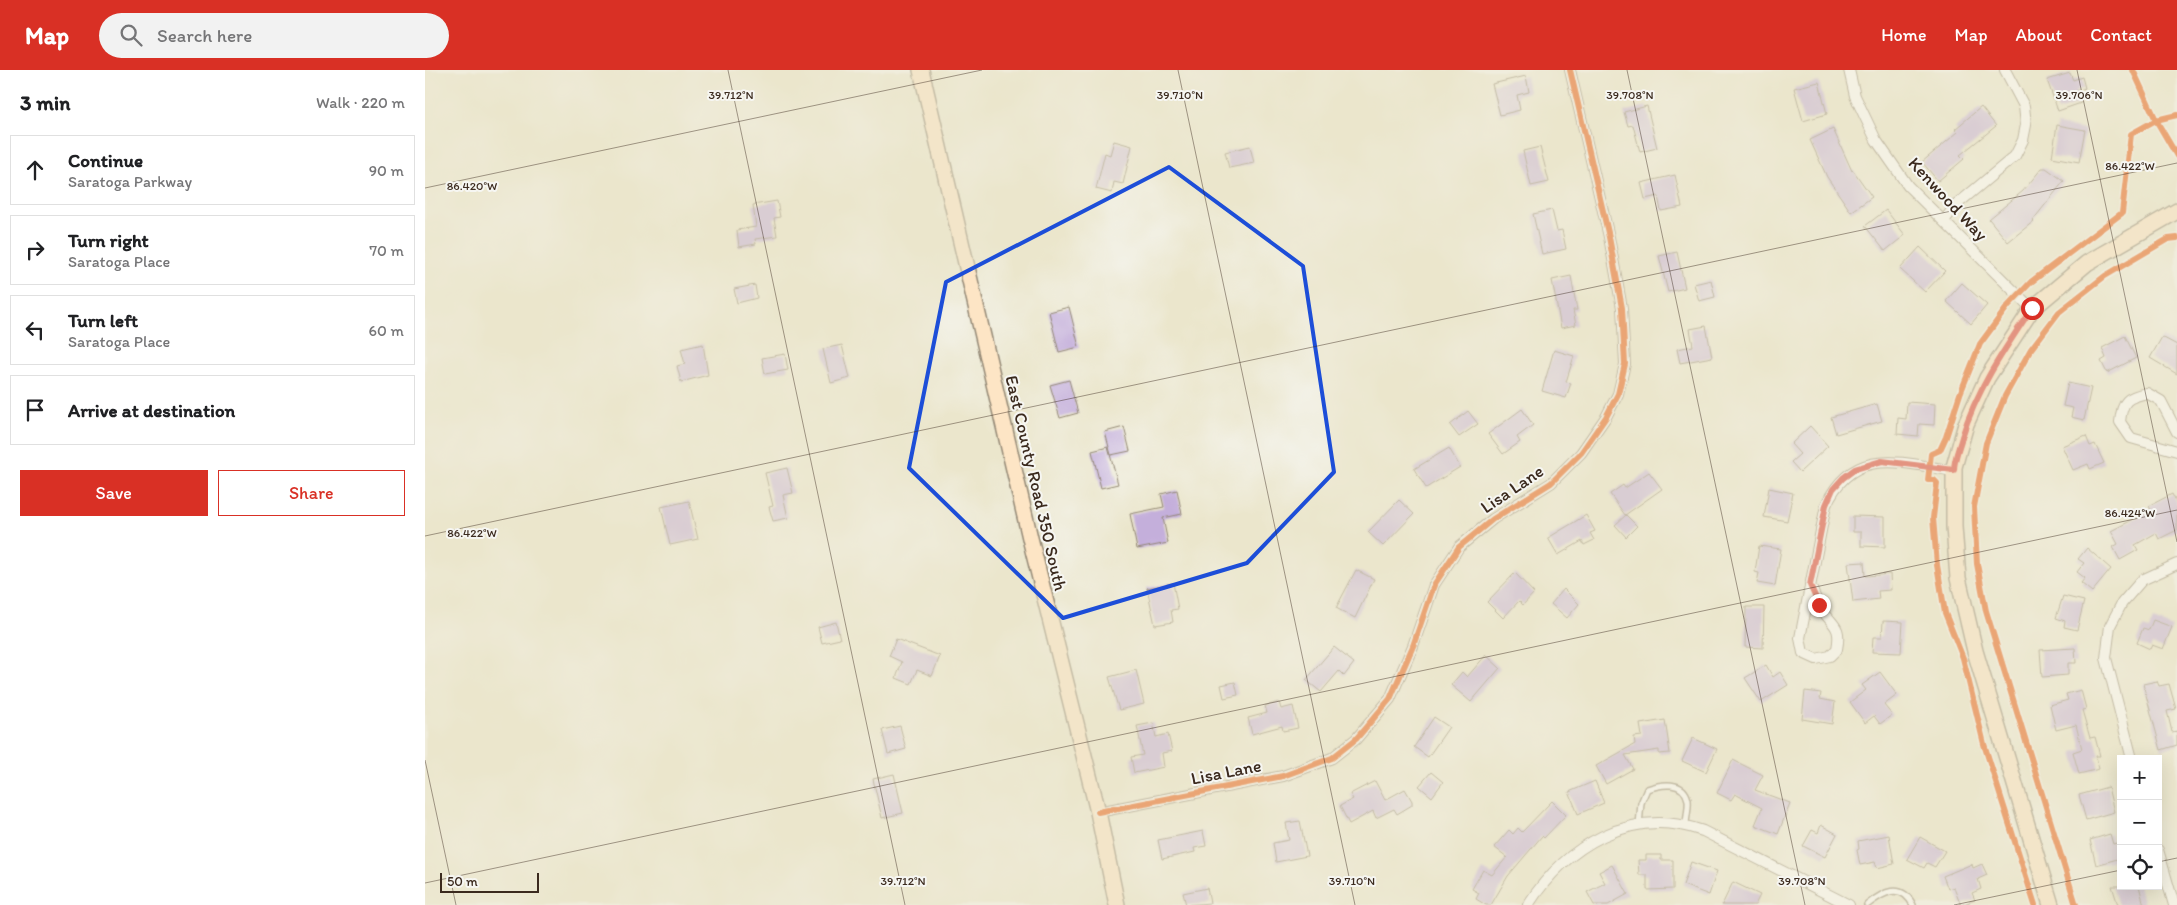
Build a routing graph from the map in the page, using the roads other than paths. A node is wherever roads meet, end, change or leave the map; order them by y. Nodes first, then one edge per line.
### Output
1 (921, 70) edge
2 (1571, 70) edge
3 (1849, 70) edge
4 (2005, 70) edge
5 (2177, 211) edge
6 (1944, 221) junction
7 (2032, 308) junction
8 (2177, 432) edge
9 (2177, 451) edge
10 (1954, 470) junction
11 (2177, 564) edge
12 (1810, 585) junction
13 (2131, 755) edge
14 (1097, 812) junction
15 (1639, 825) junction
16 (1686, 825) junction
17 (2162, 864) edge
18 (1117, 905) edge
19 (1527, 905) edge
20 (1849, 905) edge
21 (1867, 905) edge
22 (1913, 905) edge
23 (2051, 905) edge
24 (2174, 905) edge

1 - 14 street, East County Road 350 South
2 - 14 street, Lisa Lane
3 - 6 street, Kenwood Way
4 - 6 street
5 - 7 street
6 - 7 street, Kenwood Way
7 - 10 street
8 - 9 street
10 - 12 street
10 - 23 street
11 - 13 street
12 - 12 street
14 - 18 street, East County Road 350 South
15 - 16 street
15 - 16 lane
15 - 19 street
16 - 20 street
17 - 24 street
21 - 22 lane

